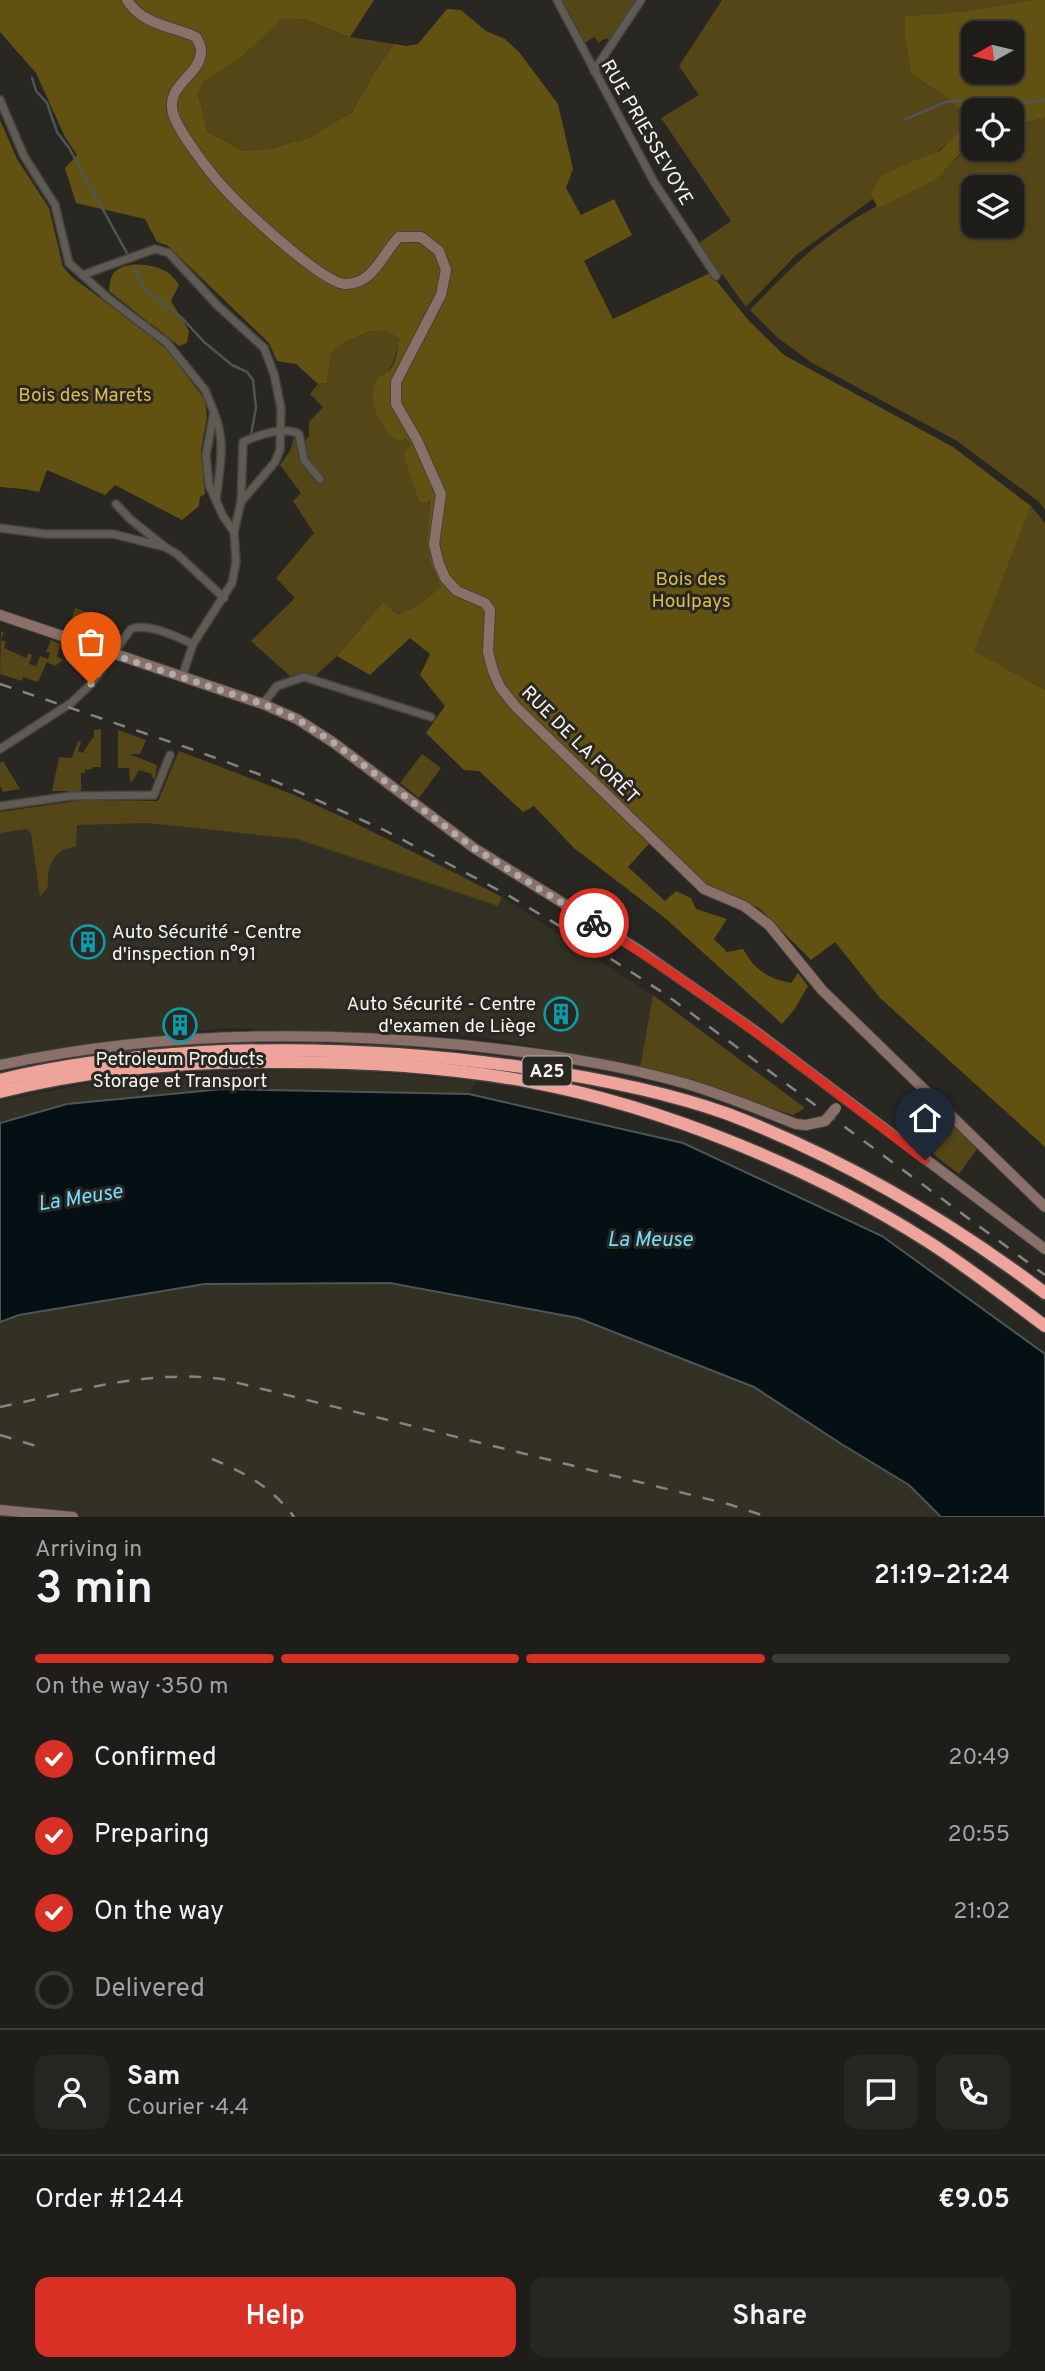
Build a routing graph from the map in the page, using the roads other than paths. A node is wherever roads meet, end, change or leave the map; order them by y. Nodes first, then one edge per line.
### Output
1 (127, 0) edge
2 (557, 0) edge
3 (640, 0) edge
4 (594, 71) junction
5 (0, 100) edge
6 (82, 275) junction
7 (716, 276) dead end
8 (214, 412) junction
9 (281, 432) junction
10 (320, 479) dead end
11 (216, 501) junction
12 (241, 502) junction
13 (116, 504) dead end
14 (0, 528) edge
15 (234, 532) junction
16 (165, 547) junction
17 (224, 598) junction
18 (0, 615) edge
19 (193, 644) junction
20 (111, 654) junction
21 (181, 677) junction
22 (263, 704) junction
23 (431, 717) dead end
24 (0, 749) edge
25 (170, 755) dead end
26 (0, 806) edge
27 (0, 1065) edge
28 (0, 1080) edge
29 (0, 1092) edge
30 (842, 1098) junction
31 (1045, 1207) edge
32 (1045, 1249) edge
33 (1045, 1293) edge
34 (1045, 1326) edge
35 (0, 1510) edge
36 (73, 1517) edge

1 - 31 main road, RUE DE LA FORÊT
2 - 4 street, RUE PRIESSEVOYE
3 - 4 street
4 - 7 street, RUE PRIESSEVOYE
5 - 6 street
6 - 8 street
6 - 9 street
8 - 11 street
8 - 11 street
9 - 10 street
9 - 12 street
9 - 12 street
11 - 15 street
12 - 15 street
13 - 16 street
14 - 16 street
15 - 17 street
16 - 17 street
17 - 19 street
18 - 20 main road
19 - 20 street
19 - 21 street
20 - 21 main road
20 - 24 street
21 - 22 main road
22 - 23 street
22 - 30 main road
25 - 26 street
27 - 30 main road, bridge
28 - 33 highway, A25
29 - 34 highway, A25
30 - 32 main road
35 - 36 main road

